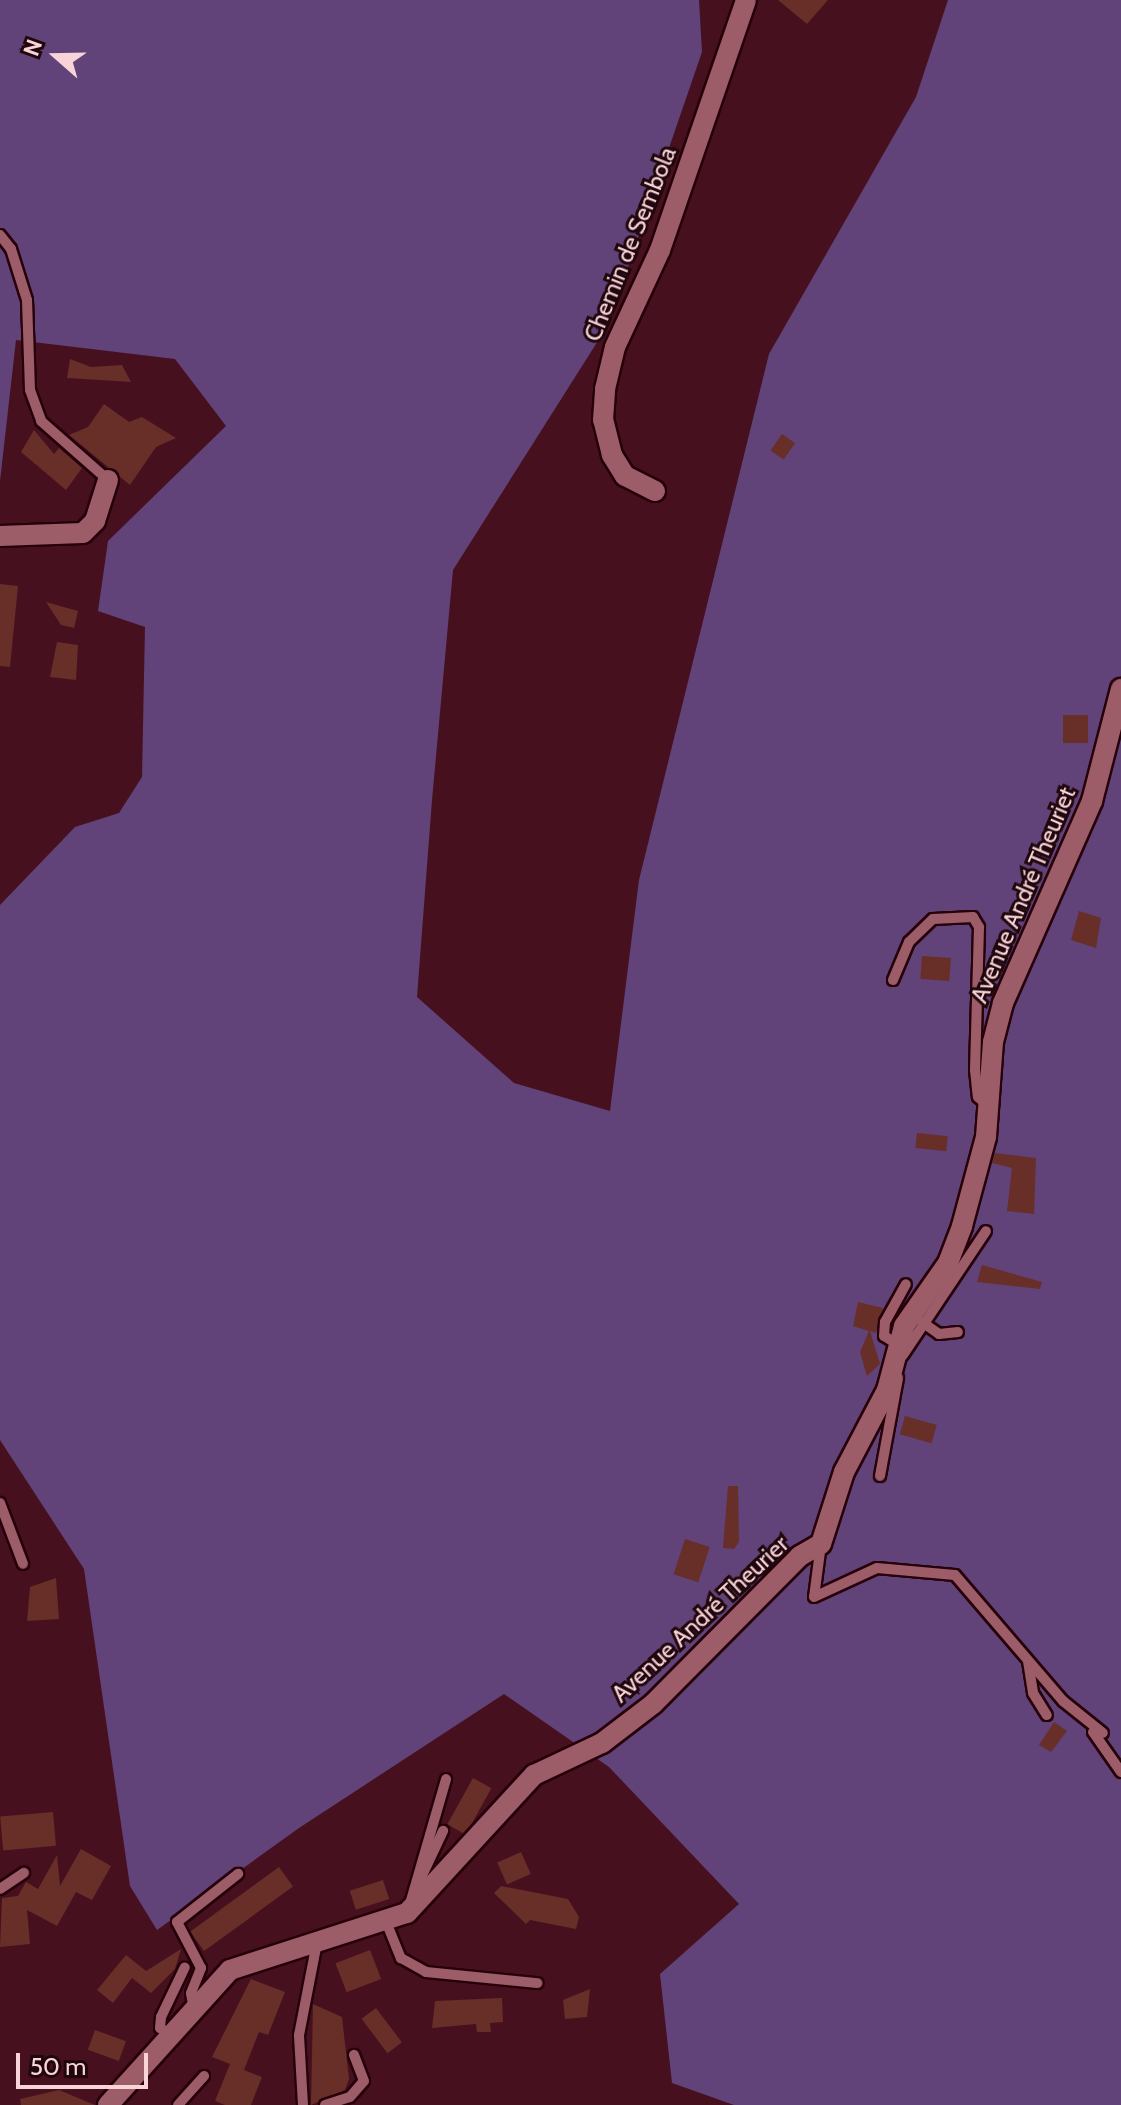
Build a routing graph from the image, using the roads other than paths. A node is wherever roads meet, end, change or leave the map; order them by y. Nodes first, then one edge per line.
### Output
1 (746, 0) edge
2 (0, 235) edge
3 (108, 480) joint
4 (655, 491) dead end
5 (0, 536) edge
6 (1121, 689) edge
7 (893, 980) dead end
8 (989, 1076) joint
9 (990, 1106) junction
10 (986, 1231) dead end
11 (906, 1284) dead end
12 (922, 1322) junction
13 (958, 1332) dead end
14 (897, 1344) junction
15 (893, 1367) junction
16 (880, 1476) dead end
17 (0, 1503) edge
18 (821, 1544) junction
19 (23, 1564) dead end
20 (1028, 1661) junction
21 (1047, 1715) dead end
22 (1086, 1720) junction
23 (1103, 1733) dead end
24 (1121, 1772) edge
25 (446, 1779) dead end
26 (443, 1831) dead end
27 (24, 1873) dead end
28 (238, 1874) dead end
29 (0, 1889) edge
30 (415, 1889) junction
31 (407, 1913) junction
32 (387, 1924) junction
33 (317, 1942) junction
34 (185, 1967) dead end
35 (537, 1983) dead end
36 (195, 2010) junction
37 (172, 2036) junction
38 (354, 2055) dead end
39 (204, 2076) dead end
40 (108, 2105) edge
41 (178, 2105) edge
42 (303, 2105) edge
43 (325, 2105) edge

1 - 4 street, Chemin de Sembola
2 - 3 lane
3 - 5 street
6 - 8 street, Avenue André Theuriet
7 - 9 lane
8 - 9 street, Avenue André Theurier
9 - 14 street, Avenue André Theurier
10 - 12 lane
11 - 14 lane
12 - 13 lane
12 - 15 lane
14 - 15 street, Avenue André Theurier
15 - 16 lane
15 - 18 street, Avenue André Theurier
17 - 19 lane
18 - 20 lane
18 - 31 street, Avenue André Theurier
20 - 21 lane
20 - 22 lane
22 - 23 lane
22 - 24 lane
25 - 30 lane
26 - 30 lane
27 - 29 lane
28 - 36 lane
30 - 31 lane
31 - 32 street, Avenue André Theurier
32 - 33 street, Avenue André Theurier
32 - 35 lane
33 - 36 street, Avenue André Theurier
33 - 42 lane
34 - 37 lane
36 - 37 street, Avenue André Theurier
37 - 40 street, Avenue André Theurier
38 - 43 lane
39 - 41 lane

